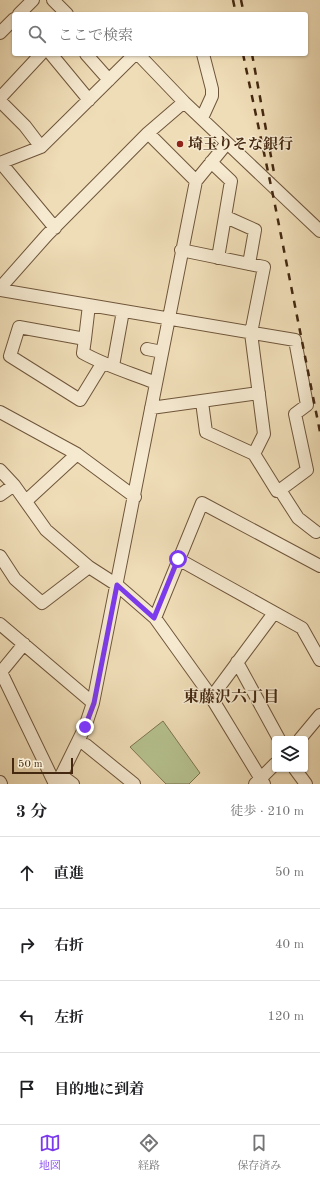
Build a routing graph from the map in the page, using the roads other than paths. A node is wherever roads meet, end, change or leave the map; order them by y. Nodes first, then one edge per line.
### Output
1 (33, 0) edge
2 (53, 0) edge
3 (21, 12) edge
4 (65, 12) edge
5 (12, 21) edge
6 (0, 33) edge
7 (39, 56) edge
8 (53, 56) edge
9 (88, 56) edge
10 (134, 56) edge
11 (138, 56) edge
12 (204, 56) edge
13 (109, 80) junction
14 (0, 100) edge
15 (89, 100) junction
16 (184, 102) junction
17 (202, 118) junction
18 (148, 133) junction
19 (227, 143) junction
20 (41, 147) junction
21 (211, 162) junction
22 (0, 163) edge
23 (196, 182) junction
24 (226, 217) junction
25 (54, 228) junction
26 (320, 231) edge
27 (181, 250) junction
28 (218, 258) junction
29 (249, 264) junction
30 (0, 289) edge
31 (88, 305) junction
32 (123, 311) junction
33 (168, 318) junction
34 (251, 333) junction
35 (85, 339) junction
36 (147, 349) dead end
37 (162, 352) junction
38 (108, 365) junction
39 (156, 383) junction
40 (259, 393) junction
41 (202, 402) junction
42 (151, 408) junction
43 (0, 412) edge
44 (77, 454) junction
45 (254, 454) junction
46 (0, 470) edge
47 (14, 485) junction
48 (280, 490) junction
49 (0, 495) edge
50 (135, 497) junction
51 (26, 501) junction
52 (316, 532) dead end
53 (0, 556) edge
54 (178, 559) junction
55 (320, 566) edge
56 (89, 567) junction
57 (117, 585) junction
58 (274, 613) junction
59 (154, 618) junction
60 (0, 624) edge
61 (24, 644) junction
62 (320, 660) edge
63 (237, 662) junction
64 (211, 698) junction
65 (94, 703) junction
66 (320, 715) edge
67 (277, 736) edge
68 (302, 736) edge
69 (86, 745) dead end
70 (272, 768) edge
71 (297, 772) edge
72 (58, 781) edge
73 (260, 782) edge
74 (73, 784) edge
75 (134, 784) edge
76 (306, 784) edge

1 - 3 street
2 - 4 street
5 - 6 street
7 - 14 street
8 - 15 street
9 - 13 street
10 - 13 street
11 - 16 street
12 - 17 street
13 - 15 street
14 - 20 street
15 - 20 street
16 - 17 street
16 - 18 street
17 - 19 street
18 - 23 street
18 - 25 street
19 - 21 street
19 - 26 street
20 - 22 street
21 - 23 street
21 - 24 street
22 - 25 street
23 - 27 street
24 - 28 street
24 - 29 street
25 - 30 street
27 - 28 street
27 - 33 street
28 - 29 street
29 - 34 street
30 - 31 street
31 - 32 street
31 - 35 street
32 - 33 street
32 - 38 street
33 - 34 street
33 - 37 street
34 - 40 street
34 - 48 street
35 - 38 street
35 - 38 street
36 - 37 street
37 - 39 street
38 - 39 street
39 - 42 street
40 - 41 street
40 - 45 street
41 - 42 street
41 - 45 street
42 - 50 street
43 - 44 street
44 - 50 street
44 - 51 street
45 - 48 street
46 - 47 street
47 - 49 street
47 - 51 street
48 - 52 street
50 - 57 street
51 - 56 street
53 - 56 street
54 - 55 street
54 - 58 street
54 - 59 street
56 - 57 street
57 - 59 street
57 - 65 street
58 - 62 street
58 - 63 street
59 - 64 street
60 - 61 street
61 - 65 street
61 - 72 street
63 - 64 street
63 - 67 street
64 - 73 street
65 - 72 street
66 - 68 street
69 - 75 street
70 - 73 street
71 - 76 street
72 - 74 street

